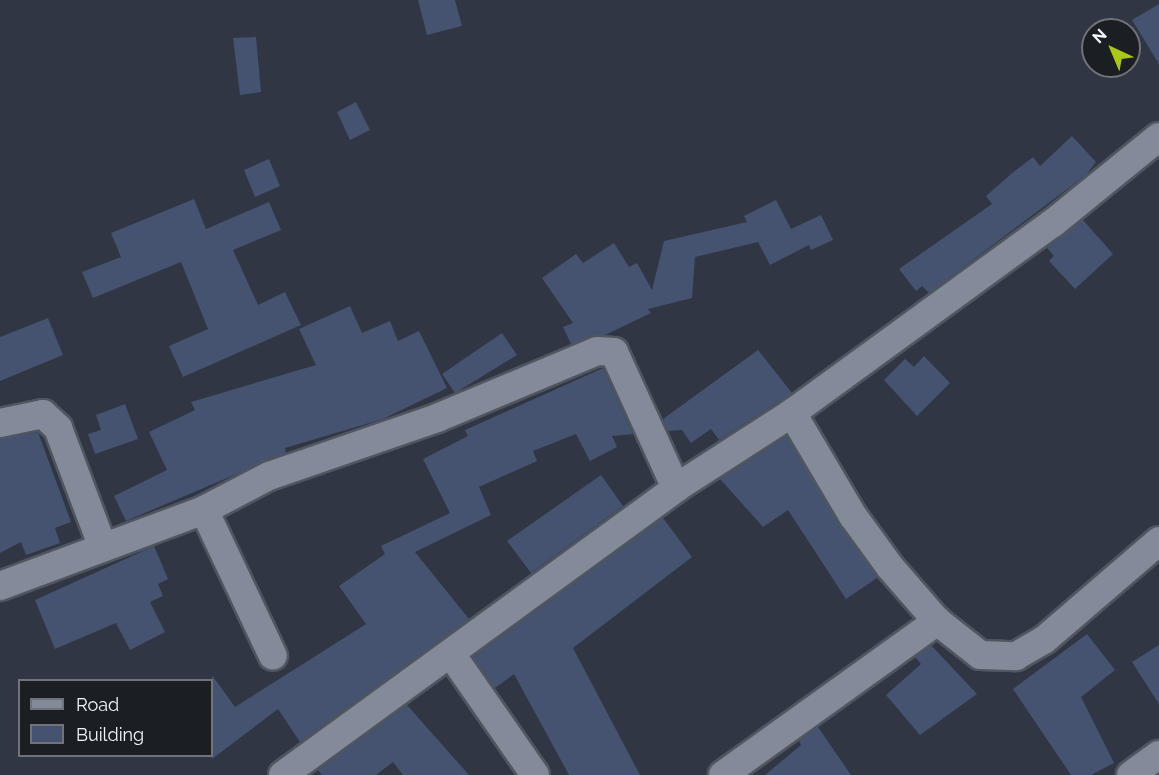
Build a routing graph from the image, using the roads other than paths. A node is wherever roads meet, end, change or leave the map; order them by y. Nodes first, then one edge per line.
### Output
1 (1159, 138) edge
2 (792, 412) junction
3 (0, 423) edge
4 (676, 488) junction
5 (204, 510) junction
6 (1159, 541) edge
7 (102, 545) junction
8 (0, 586) edge
9 (937, 621) junction
10 (451, 654) junction
11 (273, 656) dead end
12 (1159, 755) edge
13 (284, 775) edge
14 (535, 775) edge
15 (723, 775) edge
16 (1131, 775) edge

1 - 2 street
2 - 4 street
2 - 9 street
3 - 7 street
4 - 5 street
4 - 10 street
5 - 7 street
5 - 11 street
6 - 9 street
7 - 8 street
9 - 15 street
10 - 13 street
10 - 14 street
12 - 16 street

